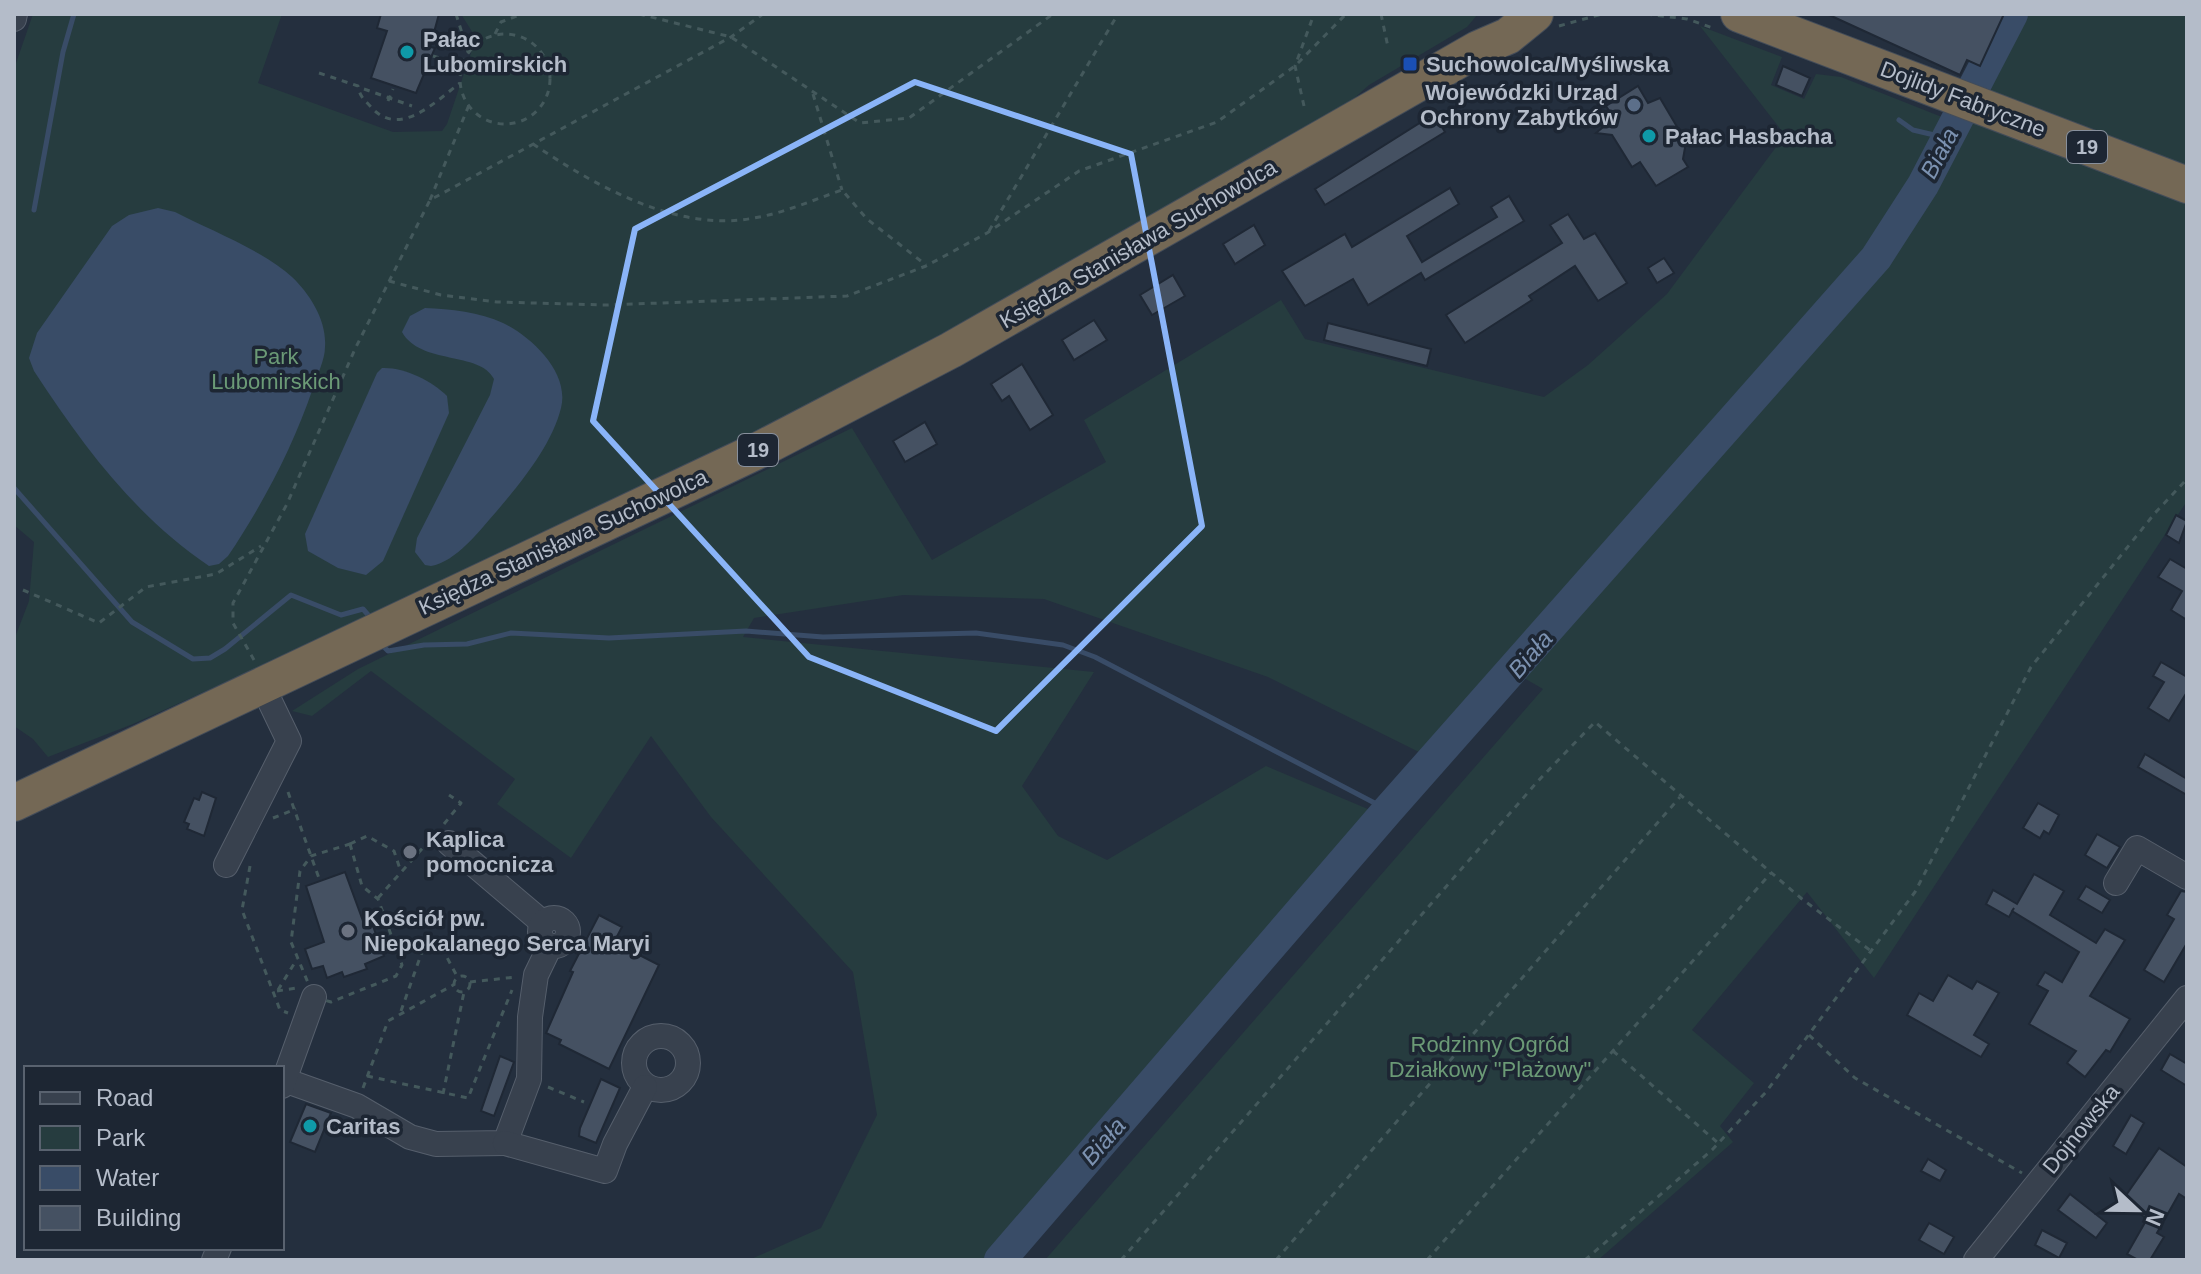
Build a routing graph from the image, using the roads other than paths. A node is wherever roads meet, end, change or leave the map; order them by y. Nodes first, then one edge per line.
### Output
1 (1739, 14) edge
2 (1524, 15) edge
3 (2187, 185) edge
4 (262, 685) junction
5 (14, 803) edge
6 (440, 837) road end
7 (238, 865) road end
8 (2187, 877) edge
9 (2116, 883) dead end
10 (314, 997) road end
11 (2187, 998) edge
12 (284, 1080) edge
13 (284, 1083) edge
14 (645, 1087) dead end
15 (505, 1143) junction
16 (1976, 1260) edge

1 - 3 highway, Dojlidy Fabryczne / 19
2 - 4 highway, Księdza Stanisława Suchowolca / 19
4 - 5 highway, Księdza Stanisława Suchowolca / 19
4 - 7 street
6 - 15 street
8 - 9 street
10 - 12 street
11 - 16 street, Dojnowska
13 - 15 street
14 - 15 street

